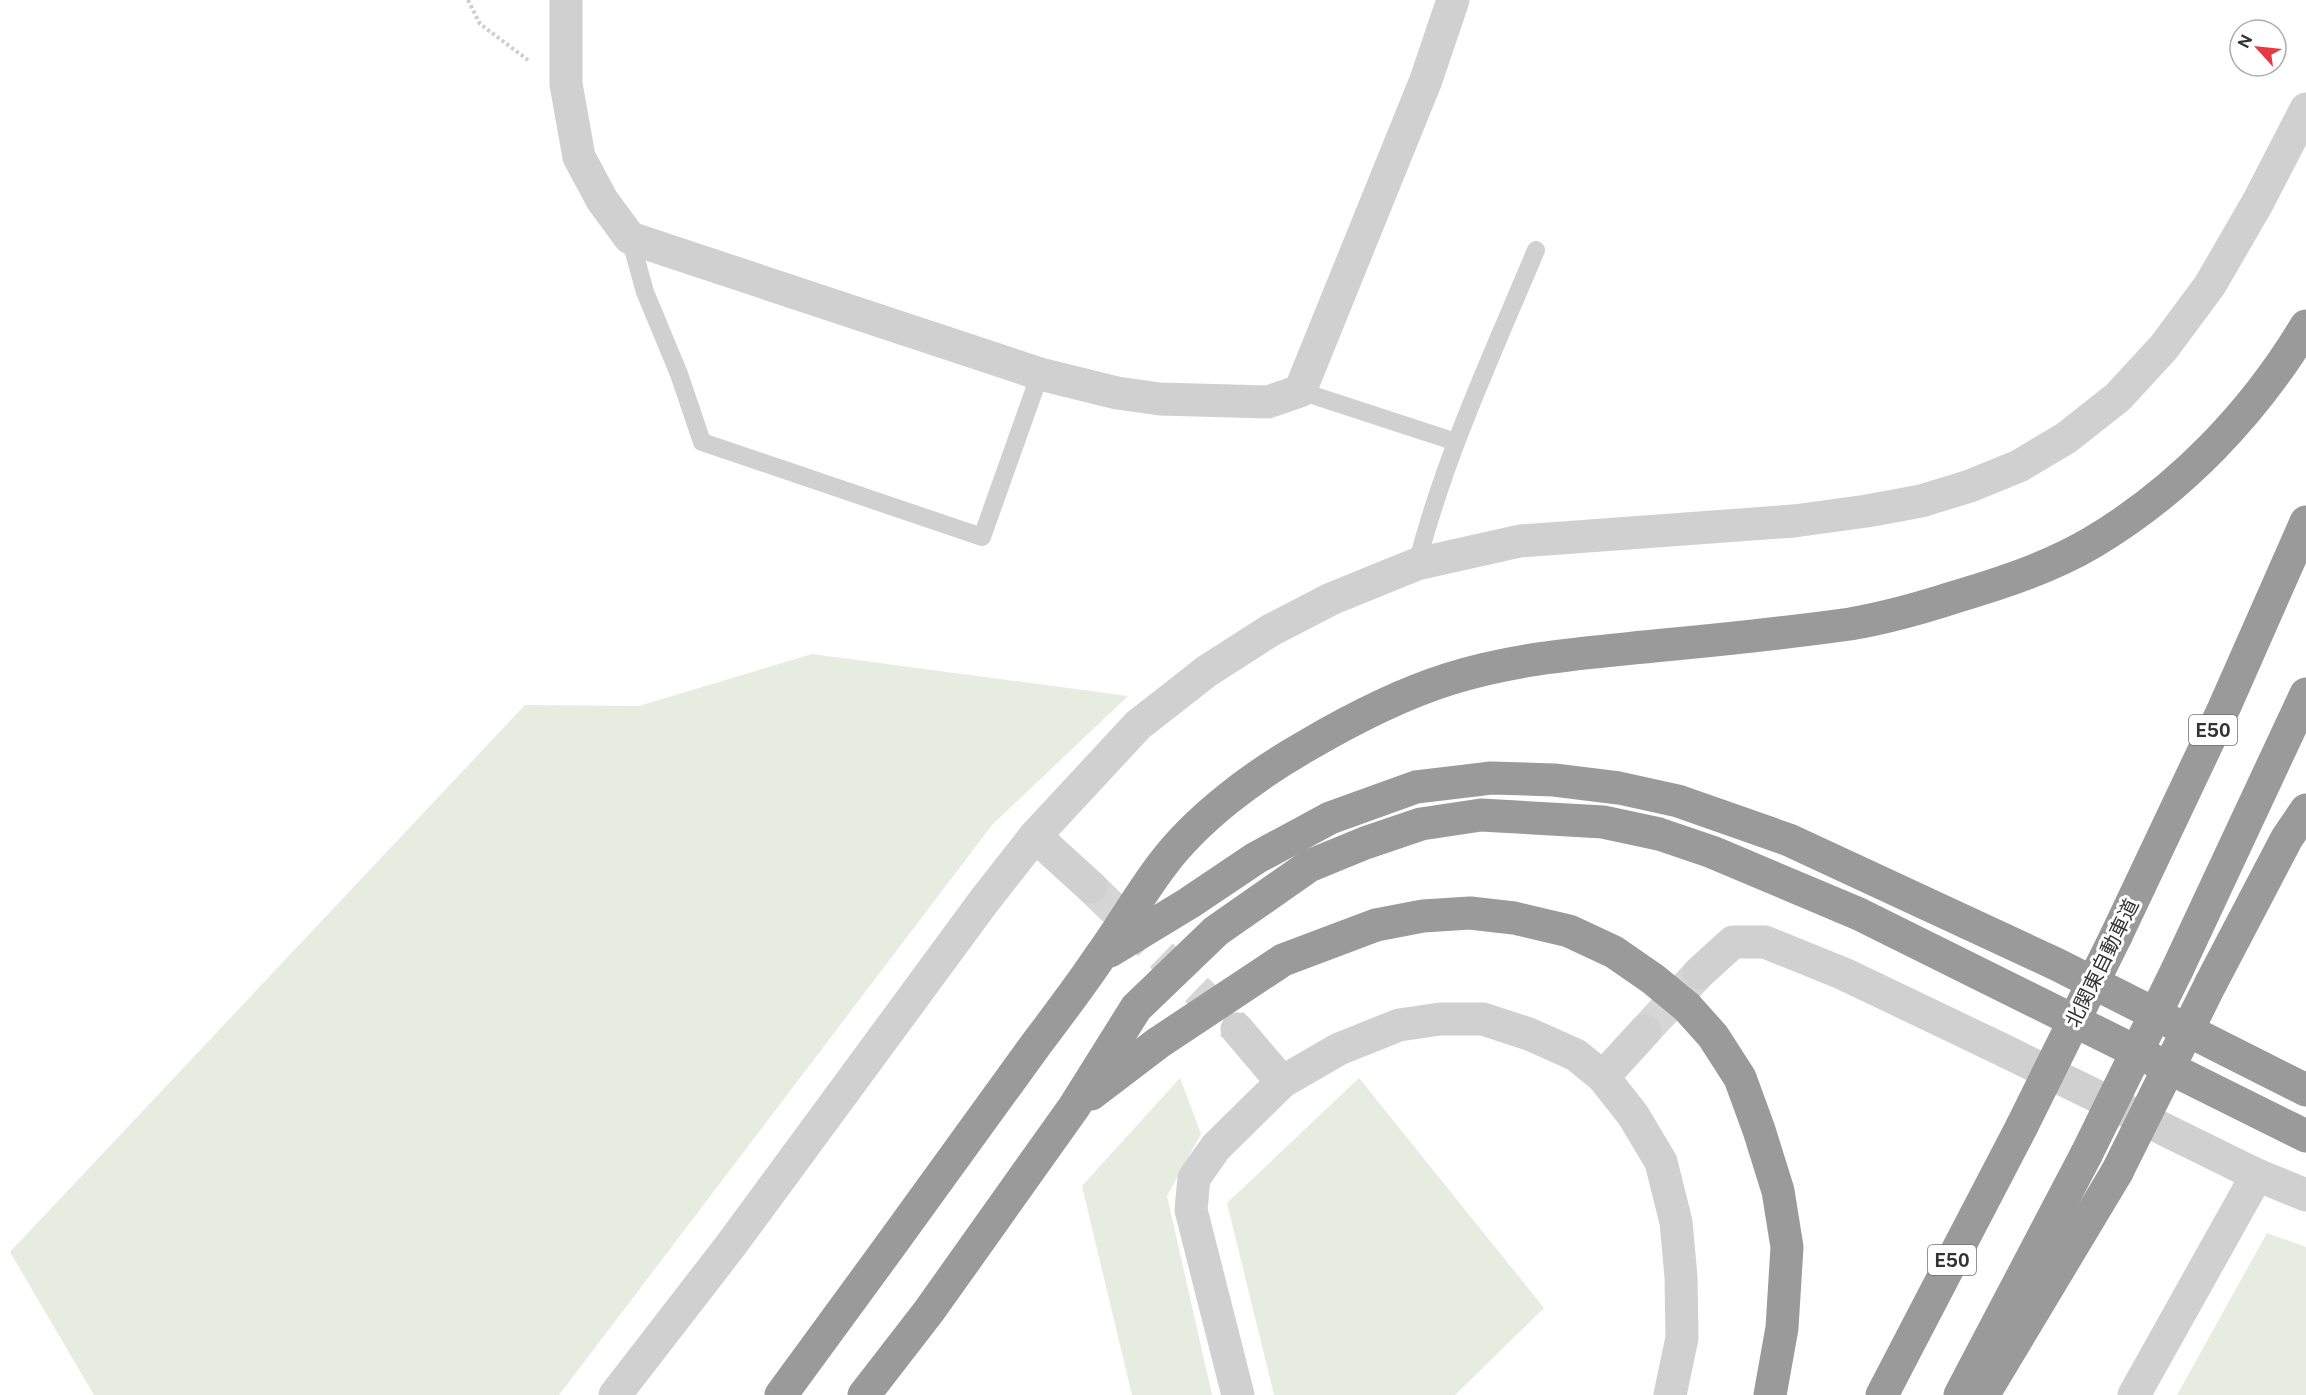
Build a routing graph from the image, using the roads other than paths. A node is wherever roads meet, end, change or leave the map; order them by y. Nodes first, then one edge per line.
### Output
1 (566, 0) edge
2 (1453, 0) edge
3 (2306, 109) edge
4 (630, 238) junction
5 (1536, 250) dead end
6 (2306, 326) edge
7 (1040, 374) junction
8 (1300, 391) junction
9 (1456, 442) junction
10 (2306, 522) edge
11 (1417, 564) junction
12 (2306, 694) edge
13 (2306, 810) edge
14 (1035, 836) junction
15 (1091, 887) tunnel mouth
16 (1101, 957) junction
17 (1699, 973) tunnel mouth
18 (1237, 1029) tunnel mouth
19 (1645, 1031) tunnel mouth
20 (1603, 1077) junction
21 (1282, 1082) junction
22 (2306, 1090) edge
23 (1074, 1107) junction
24 (2306, 1136) edge
25 (2257, 1175) junction
26 (2306, 1195) edge
27 (615, 1395) edge
28 (781, 1395) edge
29 (864, 1395) edge
30 (1238, 1395) edge
31 (1670, 1395) edge
32 (1770, 1395) edge
33 (1882, 1395) edge
34 (1960, 1395) edge
35 (1983, 1395) edge
36 (2134, 1395) edge

1 - 4 street
2 - 8 street
3 - 11 street
4 - 7 street
4 - 7 lane
5 - 9 lane
6 - 16 highway
7 - 8 street
8 - 9 lane
9 - 11 lane
10 - 33 highway, 北関東自動車道 / E50, bridge
11 - 14 street
12 - 34 highway, bridge
13 - 35 highway, bridge
14 - 15 street
14 - 27 street
16 - 22 highway
16 - 28 highway
17 - 25 street
18 - 21 street
19 - 20 street
20 - 21 street
20 - 31 street
21 - 30 street
23 - 24 highway
23 - 29 highway
23 - 32 highway
25 - 26 street
25 - 36 street

